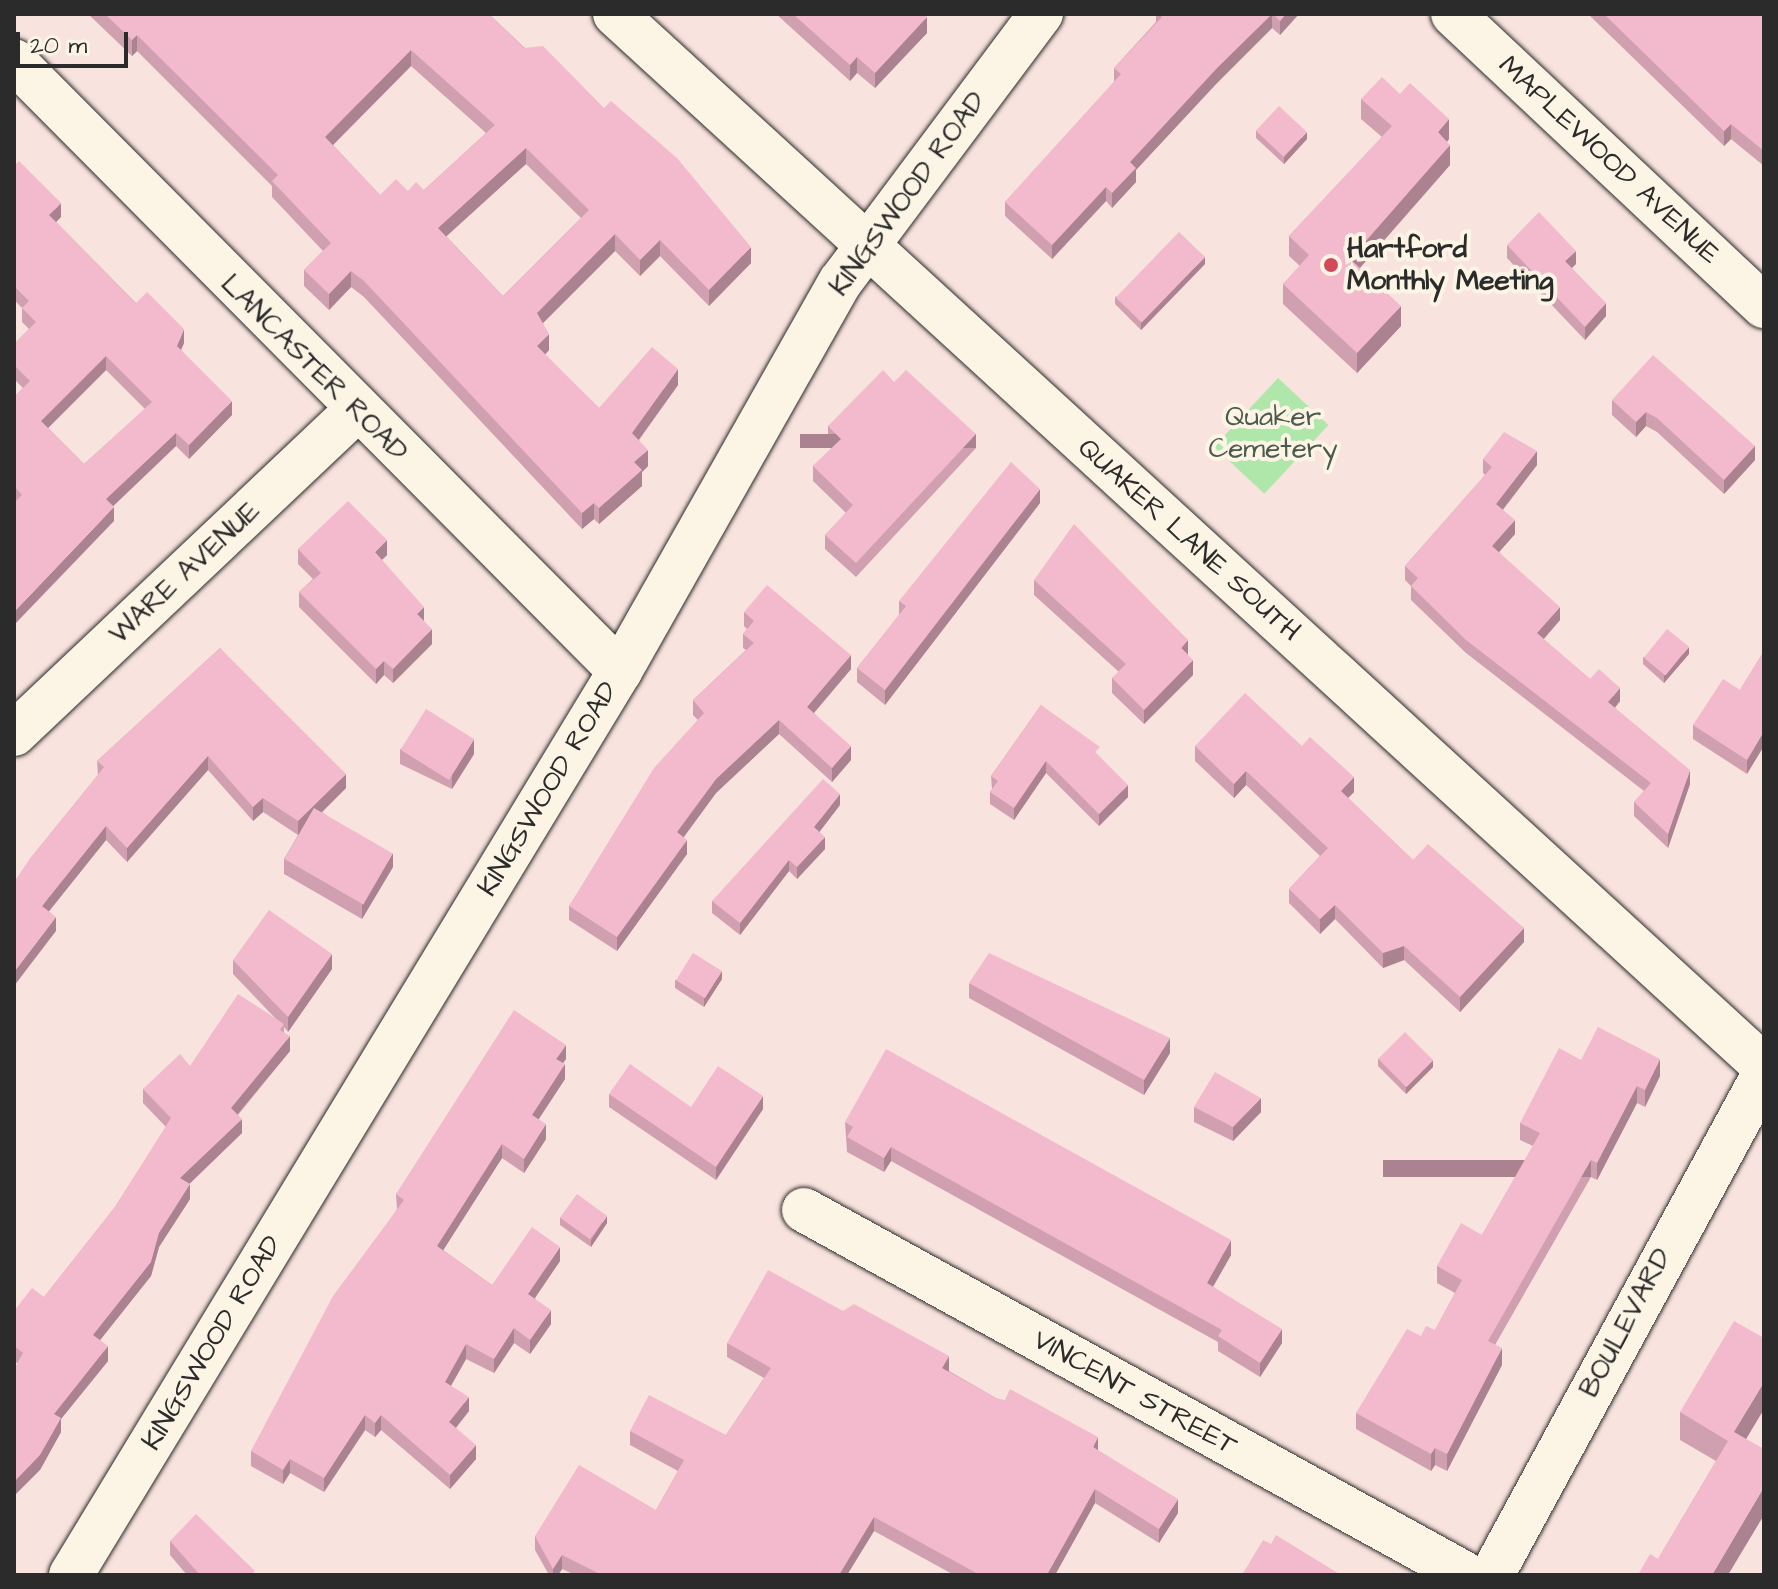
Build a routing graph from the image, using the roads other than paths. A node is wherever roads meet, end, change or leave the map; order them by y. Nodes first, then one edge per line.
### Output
1 (615, 14) edge
2 (1041, 14) edge
3 (1453, 14) edge
4 (15, 64) edge
5 (866, 243) junction
6 (1764, 306) edge
7 (355, 412) junction
8 (620, 671) junction
9 (14, 734) edge
10 (1764, 1066) edge
11 (1764, 1074) edge
12 (804, 1210) dead end
13 (71, 1575) edge
14 (1467, 1575) edge
15 (1492, 1575) edge

1 - 5 street, QUAKER LANE SOUTH
2 - 5 street, KINGSWOOD ROAD
3 - 6 street, MAPLEWOOD AVENUE
4 - 7 street, LANCASTER ROAD
5 - 8 street, KINGSWOOD ROAD
5 - 10 street, QUAKER LANE SOUTH
7 - 8 street, LANCASTER ROAD
7 - 9 street, WARE AVENUE
8 - 13 street, KINGSWOOD ROAD
11 - 15 street, BOULEVARD
12 - 14 street, VINCENT STREET

